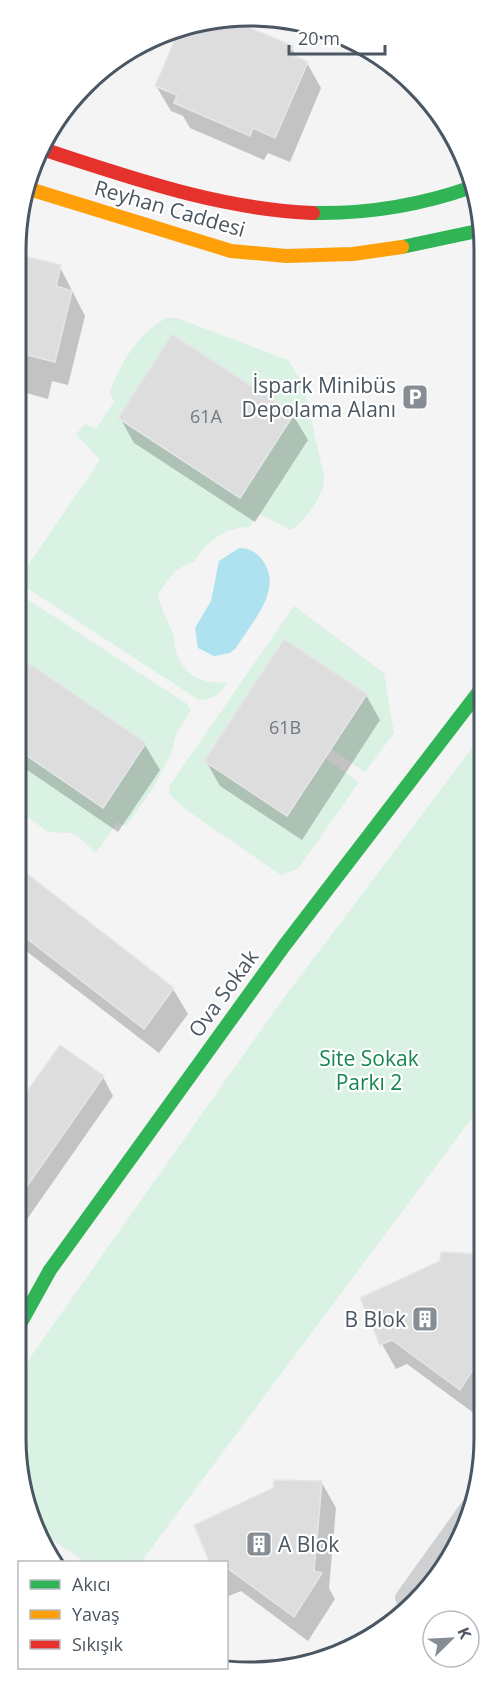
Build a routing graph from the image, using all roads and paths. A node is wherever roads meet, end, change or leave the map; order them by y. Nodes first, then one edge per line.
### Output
1 (49, 151) edge
2 (465, 189) edge
3 (33, 190) edge
4 (473, 232) edge
5 (474, 698) edge
6 (26, 1313) edge
7 (453, 1529) edge
8 (404, 1598) dead end

1 - 2 main road, Reyhan Caddesi
3 - 4 main road, Reyhan Caddesi
5 - 6 main road, Ova Sokak
7 - 8 lane

